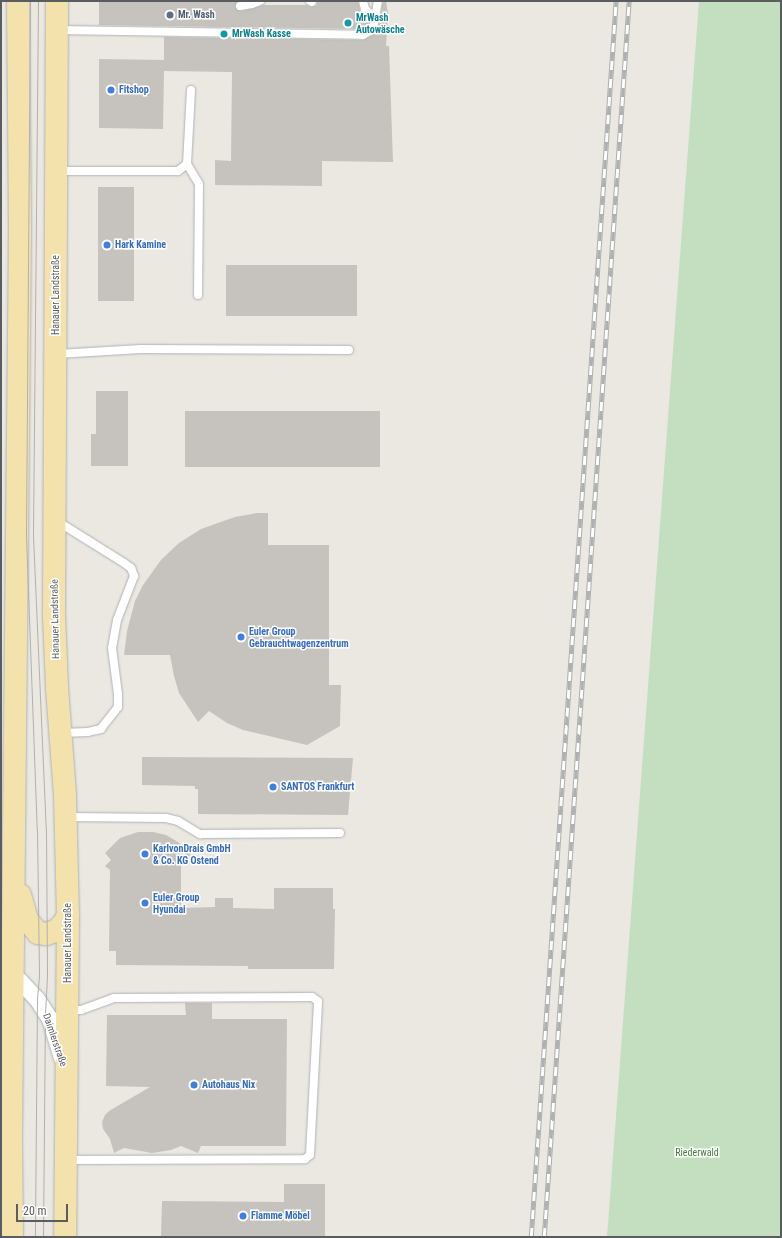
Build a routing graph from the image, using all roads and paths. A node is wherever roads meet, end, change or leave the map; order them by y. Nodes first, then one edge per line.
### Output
1 (18, 1) edge
2 (57, 1) edge
3 (260, 1) edge
4 (363, 1) edge
5 (378, 1) edge
6 (240, 6) dead end
7 (374, 17) junction
8 (57, 30) junction
9 (191, 90) dead end
10 (187, 164) junction
11 (56, 171) junction
12 (198, 295) dead end
13 (349, 350) dead end
14 (56, 354) junction
15 (55, 520) junction
16 (60, 733) junction
17 (66, 817) junction
18 (340, 833) dead end
19 (14, 870) junction
20 (68, 914) junction
21 (7, 977) edge
22 (68, 1010) junction
23 (7, 1012) edge
24 (67, 1079) junction
25 (66, 1160) junction
26 (12, 1237) edge
27 (65, 1237) edge

1 - 19 main road
2 - 8 main road, Hanauer Landstraße
3 - 6 lane
4 - 7 lane
5 - 7 lane
7 - 8 lane
8 - 11 main road, Hanauer Landstraße
9 - 10 lane
10 - 11 lane
10 - 12 lane
11 - 14 main road, Hanauer Landstraße
13 - 14 lane
14 - 15 main road, Hanauer Landstraße
15 - 16 main road, Hanauer Landstraße
15 - 16 lane
16 - 17 main road, Hanauer Landstraße
17 - 18 lane
17 - 20 main road, Hanauer Landstraße
19 - 20 main road
19 - 21 main road
20 - 22 main road, Hanauer Landstraße
21 - 23 main road
21 - 24 street, Daimlerstraße
22 - 24 main road, Hanauer Landstraße
22 - 25 lane
23 - 26 main road
24 - 25 main road, Hanauer Landstraße
25 - 27 main road, Hanauer Landstraße

